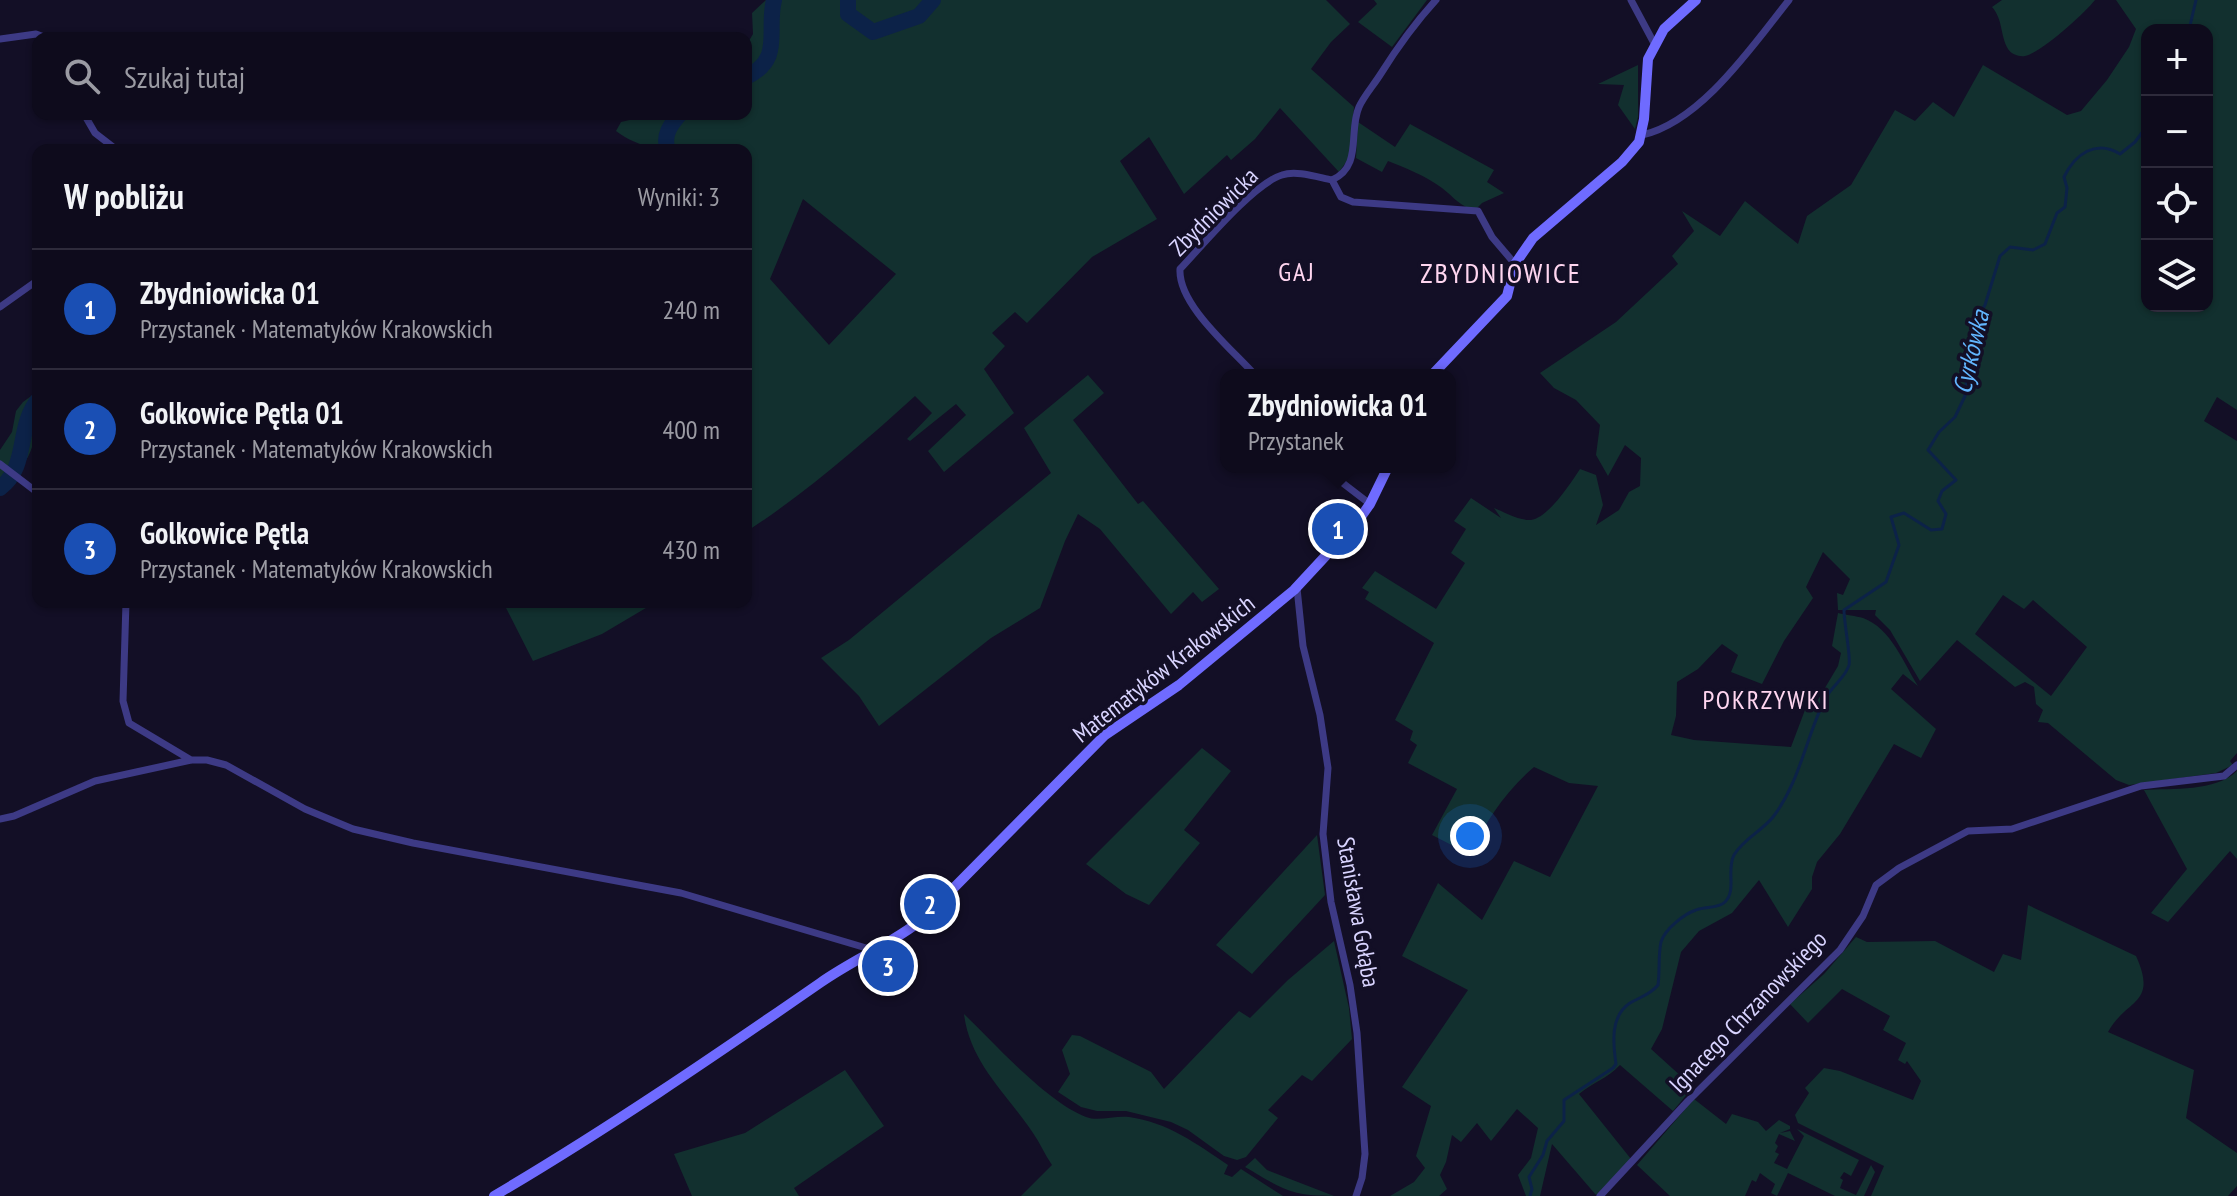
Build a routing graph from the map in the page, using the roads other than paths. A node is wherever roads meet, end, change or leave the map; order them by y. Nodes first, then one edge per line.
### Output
1 (1436, 0) edge
2 (1631, 0) edge
3 (1696, 0) edge
4 (1789, 0) edge
5 (32, 35) edge
6 (0, 39) edge
7 (1655, 45) junction
8 (87, 120) edge
9 (1642, 135) junction
10 (109, 144) edge
11 (1332, 180) junction
12 (1515, 264) junction
13 (32, 284) edge
14 (0, 307) edge
15 (1249, 369) edge
16 (1438, 369) edge
17 (0, 464) edge
18 (1335, 473) edge
19 (1385, 473) edge
20 (32, 489) edge
21 (1370, 504) junction
22 (1297, 588) junction
23 (126, 608) edge
24 (191, 760) junction
25 (2237, 765) edge
26 (0, 819) edge
27 (875, 950) junction
28 (494, 1196) edge
29 (1356, 1196) edge
30 (1600, 1196) edge

1 - 11 street
2 - 7 street
3 - 7 street
4 - 9 street
5 - 6 street
7 - 9 street
8 - 10 street
9 - 12 street
11 - 12 street
11 - 15 street, Zbydniowicka
12 - 16 street
13 - 14 street
17 - 20 street
18 - 21 street
19 - 21 street, Matematyków Krakowskich
21 - 22 street, Matematyków Krakowskich
22 - 27 street, Matematyków Krakowskich
22 - 29 street, Stanisława Gołąba
23 - 24 street
24 - 26 street
24 - 27 street
25 - 30 street, Ignacego Chrzanowskiego
27 - 28 street, Matematyków Krakowskich

